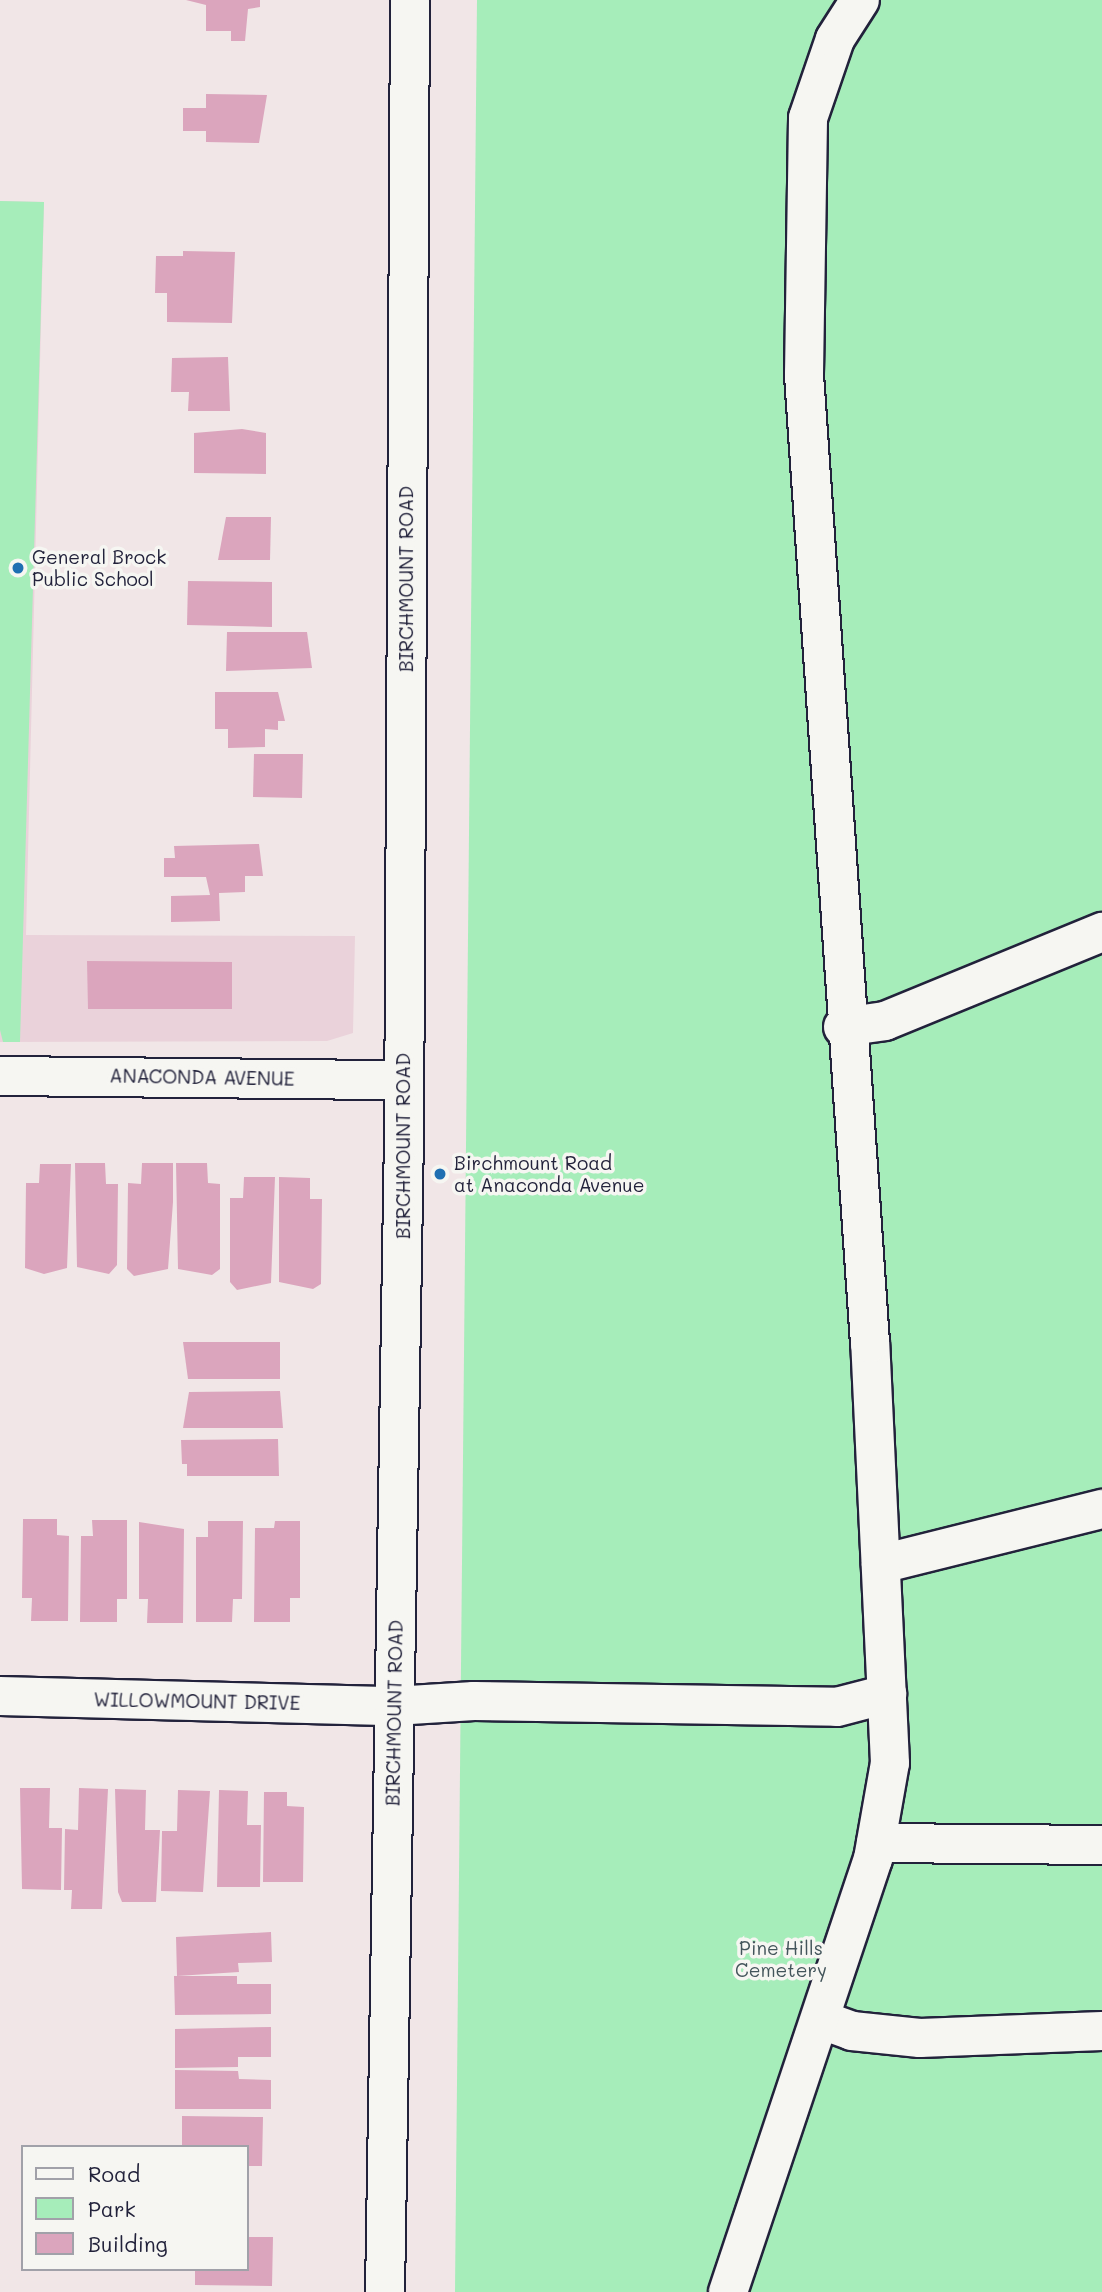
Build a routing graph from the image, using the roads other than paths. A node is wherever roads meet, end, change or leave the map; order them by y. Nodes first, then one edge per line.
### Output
1 (411, 0) edge
2 (860, 0) edge
3 (1102, 932) edge
4 (844, 1027) junction
5 (0, 1076) edge
6 (404, 1080) junction
7 (1102, 1508) edge
8 (881, 1564) junction
9 (887, 1694) junction
10 (0, 1696) edge
11 (394, 1706) junction
12 (876, 1843) junction
13 (1102, 1845) edge
14 (822, 2020) junction
15 (1102, 2031) edge
16 (385, 2292) edge
17 (728, 2292) edge

1 - 6 main road, BIRCHMOUNT ROAD
2 - 4 main road
3 - 4 main road
4 - 8 main road
5 - 6 main road, ANACONDA AVENUE
6 - 11 main road, BIRCHMOUNT ROAD
7 - 8 main road
8 - 9 main road
9 - 11 main road, WILLOWMOUNT DRIVE
9 - 12 main road
10 - 11 main road, WILLOWMOUNT DRIVE
11 - 16 main road, BIRCHMOUNT ROAD
12 - 13 main road
12 - 14 main road
14 - 15 main road
14 - 17 main road

